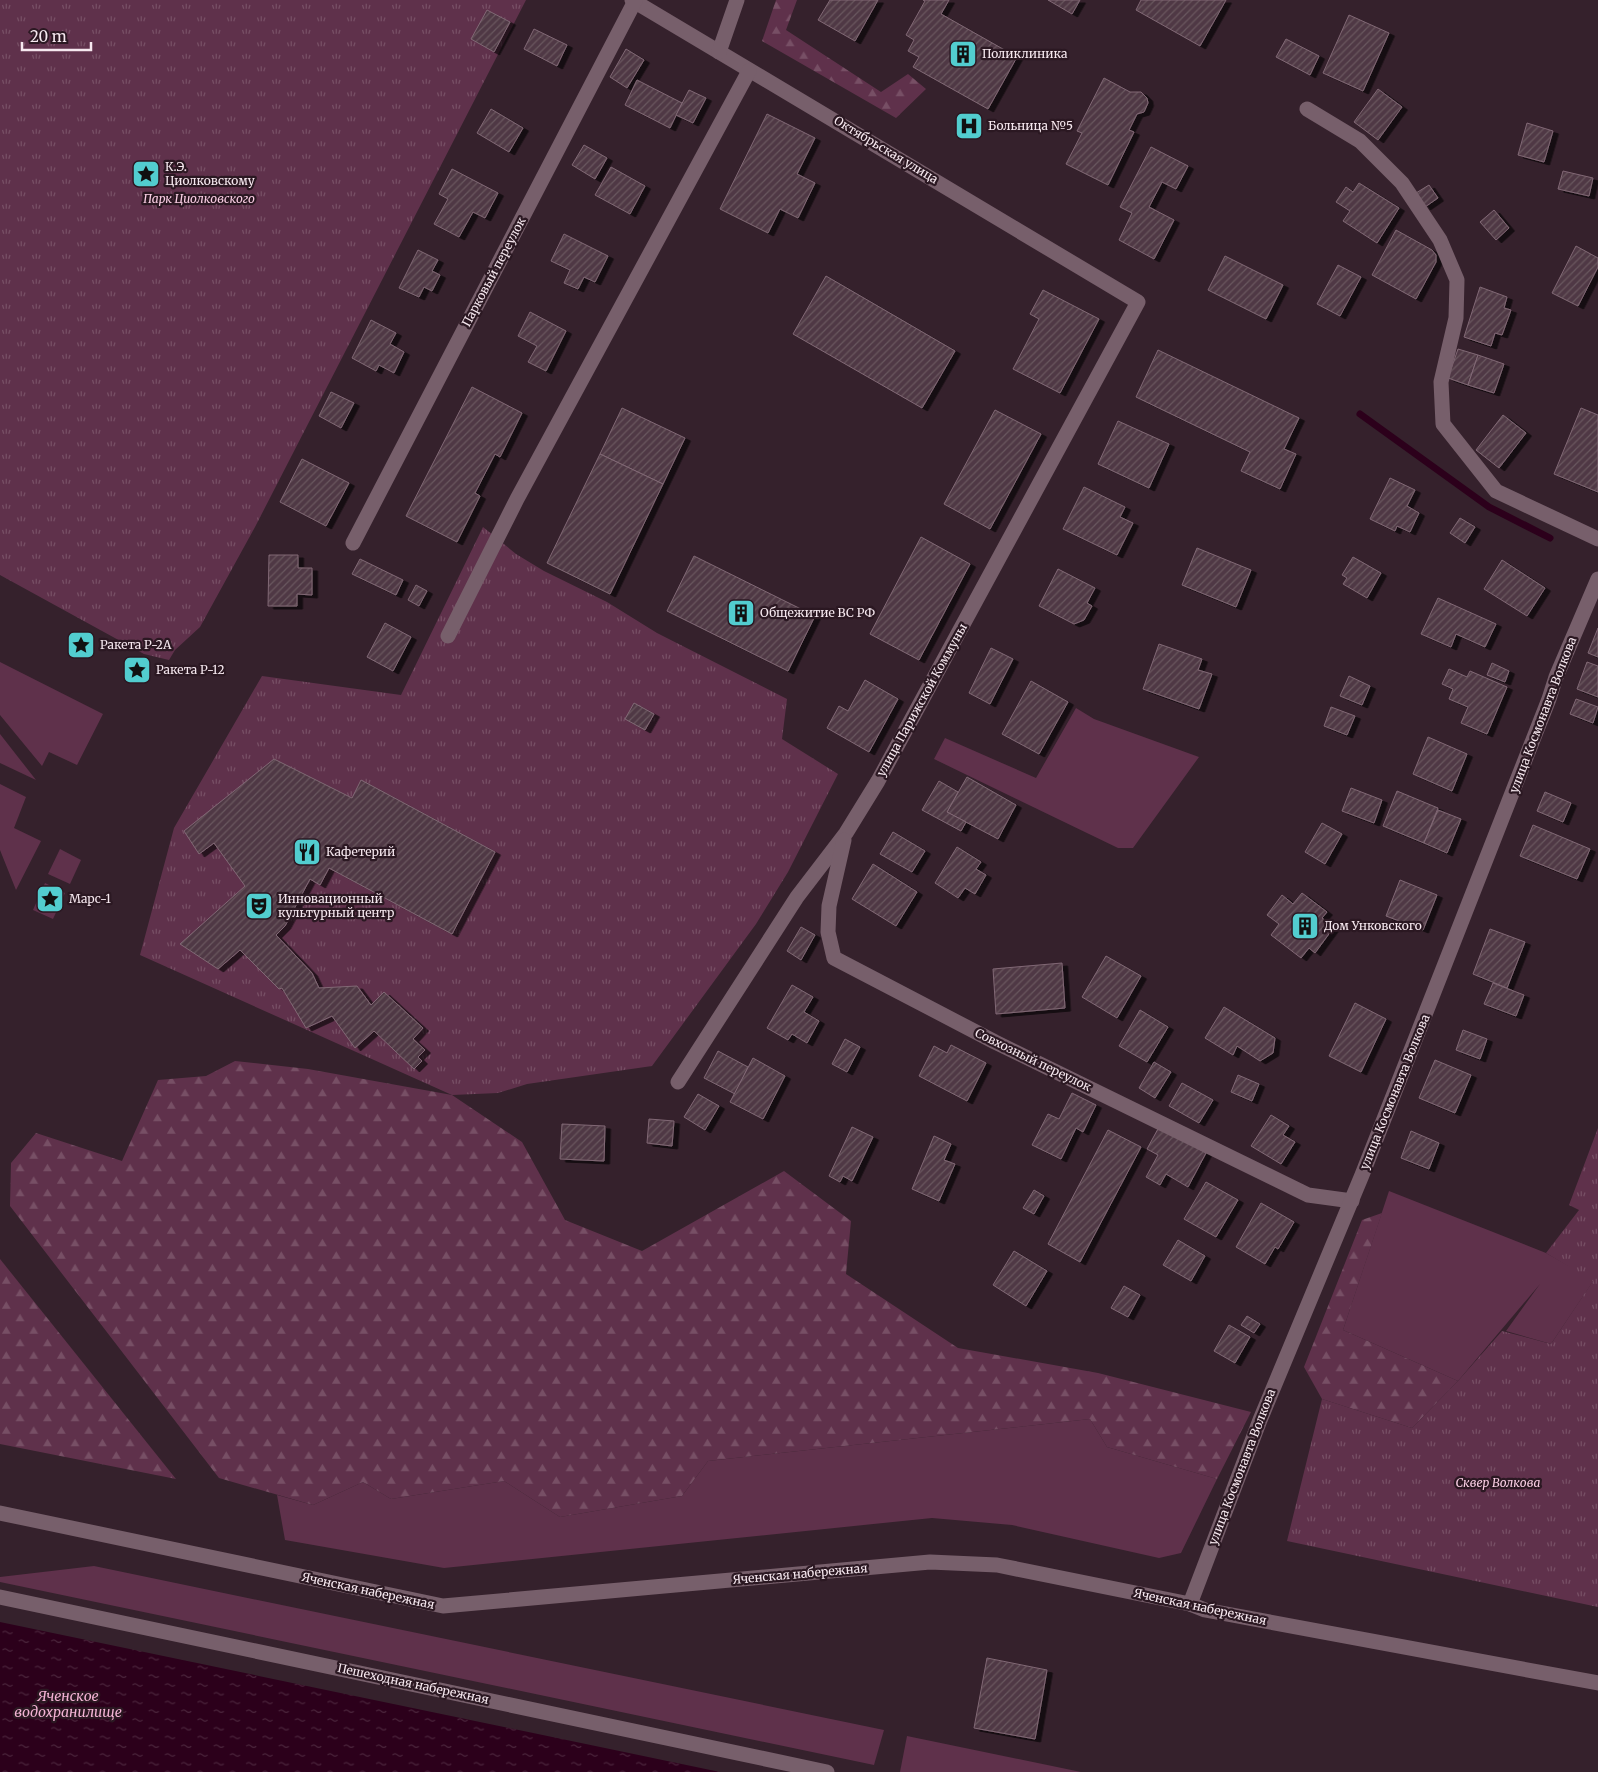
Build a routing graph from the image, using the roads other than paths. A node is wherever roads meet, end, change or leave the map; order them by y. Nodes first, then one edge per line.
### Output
1 (737, 0) edge
2 (633, 1) edge
3 (719, 52) junction
4 (749, 71) junction
5 (1307, 109) dead end
6 (1138, 302) joint
7 (1598, 540) edge
8 (352, 543) dead end
9 (1598, 579) edge
10 (448, 636) dead end
11 (846, 833) junction
12 (678, 1082) dead end
13 (1352, 1201) junction
14 (0, 1513) edge
15 (0, 1597) edge
16 (1190, 1604) junction
17 (1598, 1682) edge
18 (827, 1772) edge

1 - 3 street
2 - 3 street, Октябрьская улица
2 - 8 street, Парковый переулок
3 - 4 street, Октябрьская улица
4 - 6 street, Октябрьская улица
4 - 10 street
5 - 7 street
6 - 11 street, улица Парижской Коммуны
9 - 13 street, улица Космонавта Волкова
11 - 12 street, улица Парижской Коммуны
11 - 13 street, Совхозный переулок
13 - 16 street, улица Космонавта Волкова
14 - 16 street, Яченская набережная
15 - 18 street, Пешеходная набережная
16 - 17 street, Яченская набережная

